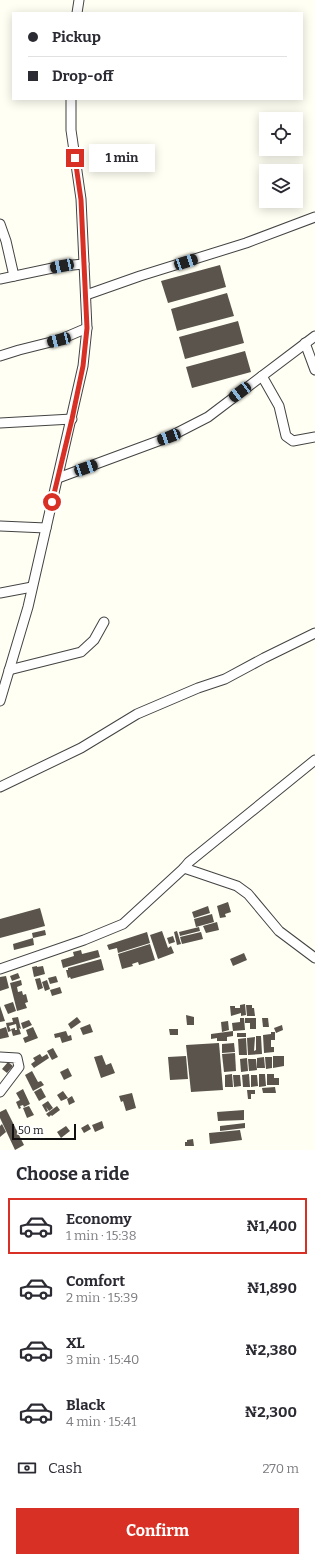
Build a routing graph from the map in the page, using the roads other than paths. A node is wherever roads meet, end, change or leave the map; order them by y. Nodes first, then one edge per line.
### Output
1 (79, 0) edge
2 (78, 12) edge
3 (71, 100) edge
4 (315, 217) edge
5 (0, 224) edge
6 (84, 264) junction
7 (14, 276) junction
8 (0, 279) edge
9 (86, 295) junction
10 (87, 328) junction
11 (315, 336) edge
12 (305, 343) junction
13 (0, 356) edge
14 (315, 370) edge
15 (262, 376) junction
16 (72, 419) junction
17 (0, 423) edge
18 (315, 438) edge
19 (58, 478) junction
20 (0, 526) edge
21 (46, 528) junction
22 (32, 587) junction
23 (0, 593) edge
24 (104, 622) dead end
25 (315, 633) edge
26 (9, 670) junction
27 (0, 701) edge
28 (315, 760) edge
29 (0, 787) edge
30 (184, 868) junction
31 (315, 958) edge
32 (0, 969) edge
33 (0, 1057) edge
34 (0, 1092) edge

1 - 2 street
3 - 6 street
4 - 9 street
5 - 7 street
6 - 7 street
6 - 9 street
7 - 8 street
9 - 10 street
10 - 13 street
10 - 16 street
11 - 12 street
12 - 14 street
12 - 15 street
15 - 18 street
15 - 19 street
16 - 17 street
16 - 19 street
19 - 21 street
20 - 21 street
21 - 22 street
22 - 23 street
22 - 26 street
24 - 26 street
25 - 29 street
26 - 27 street
28 - 30 street
30 - 31 street
30 - 32 street
33 - 34 street

